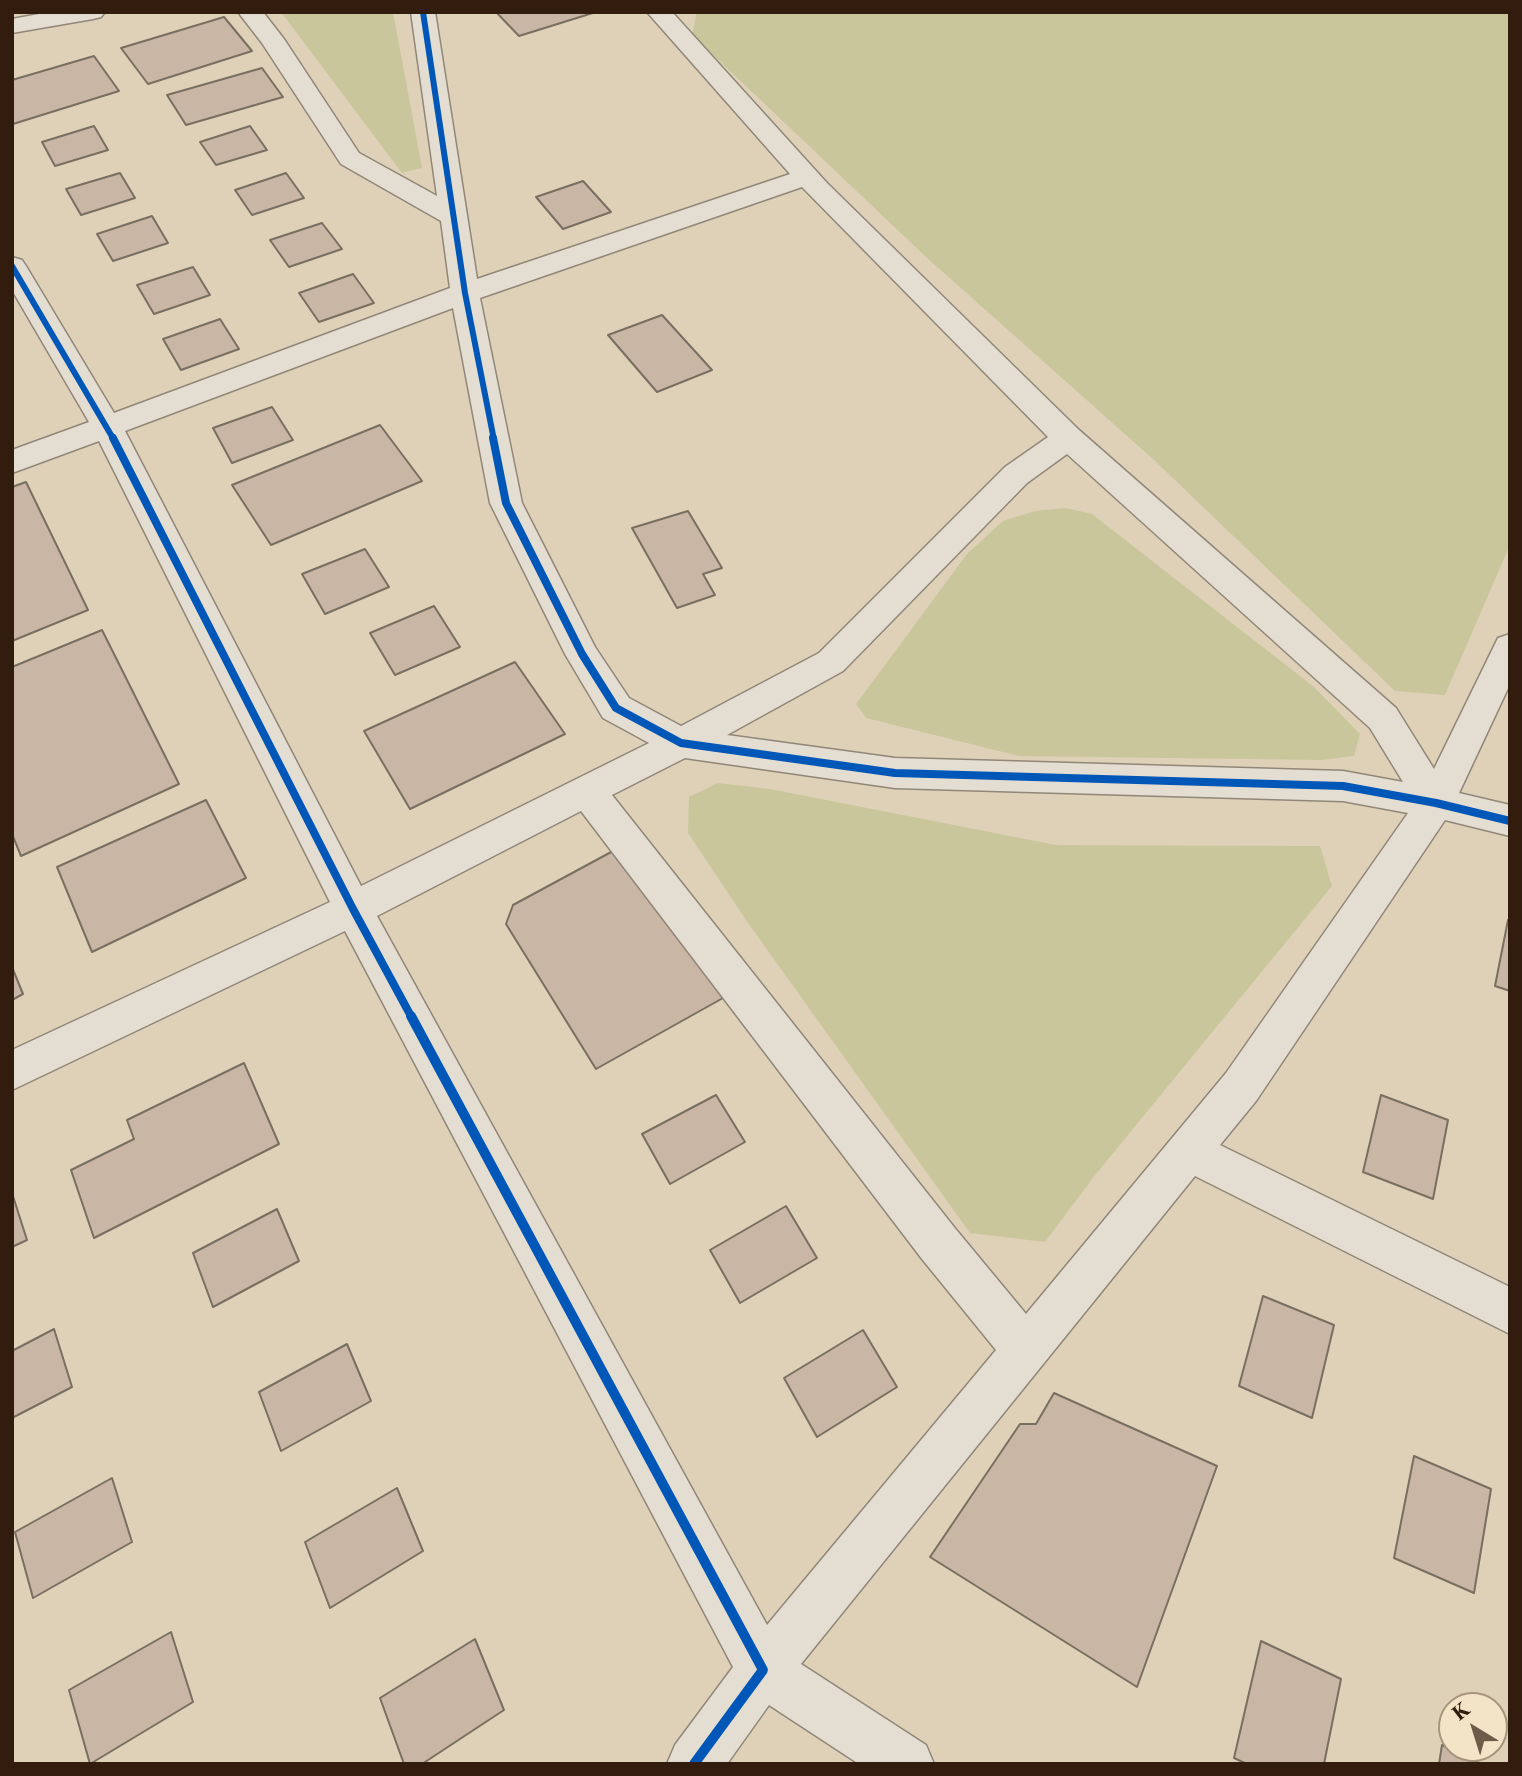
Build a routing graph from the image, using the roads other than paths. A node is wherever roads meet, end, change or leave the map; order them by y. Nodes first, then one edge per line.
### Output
1 (93, 12) edge
2 (250, 12) edge
3 (423, 12) edge
4 (659, 12) edge
5 (12, 26) edge
6 (807, 177) junction
7 (452, 216) junction
8 (12, 266) edge
9 (465, 293) junction
10 (108, 428) junction
11 (1068, 439) junction
12 (12, 462) edge
13 (1510, 647) edge
14 (681, 743) junction
15 (586, 790) junction
16 (1436, 803) junction
17 (1510, 821) edge
18 (353, 909) junction
19 (12, 1071) edge
20 (1189, 1151) junction
21 (1510, 1311) edge
22 (1025, 1349) junction
23 (763, 1670) junction
24 (694, 1764) edge
25 (906, 1764) edge

1 - 5 street
2 - 7 street
3 - 7 street
4 - 6 street
6 - 9 street
6 - 11 street
7 - 9 street
8 - 10 street
9 - 10 street
9 - 14 street
10 - 12 street
10 - 18 street
11 - 14 street
11 - 16 street
13 - 16 street
14 - 15 street
14 - 16 street
15 - 18 street
15 - 22 street
16 - 17 street
16 - 20 street
18 - 19 street
18 - 23 street
20 - 21 street
20 - 22 street
22 - 23 street
23 - 24 street
23 - 25 street

